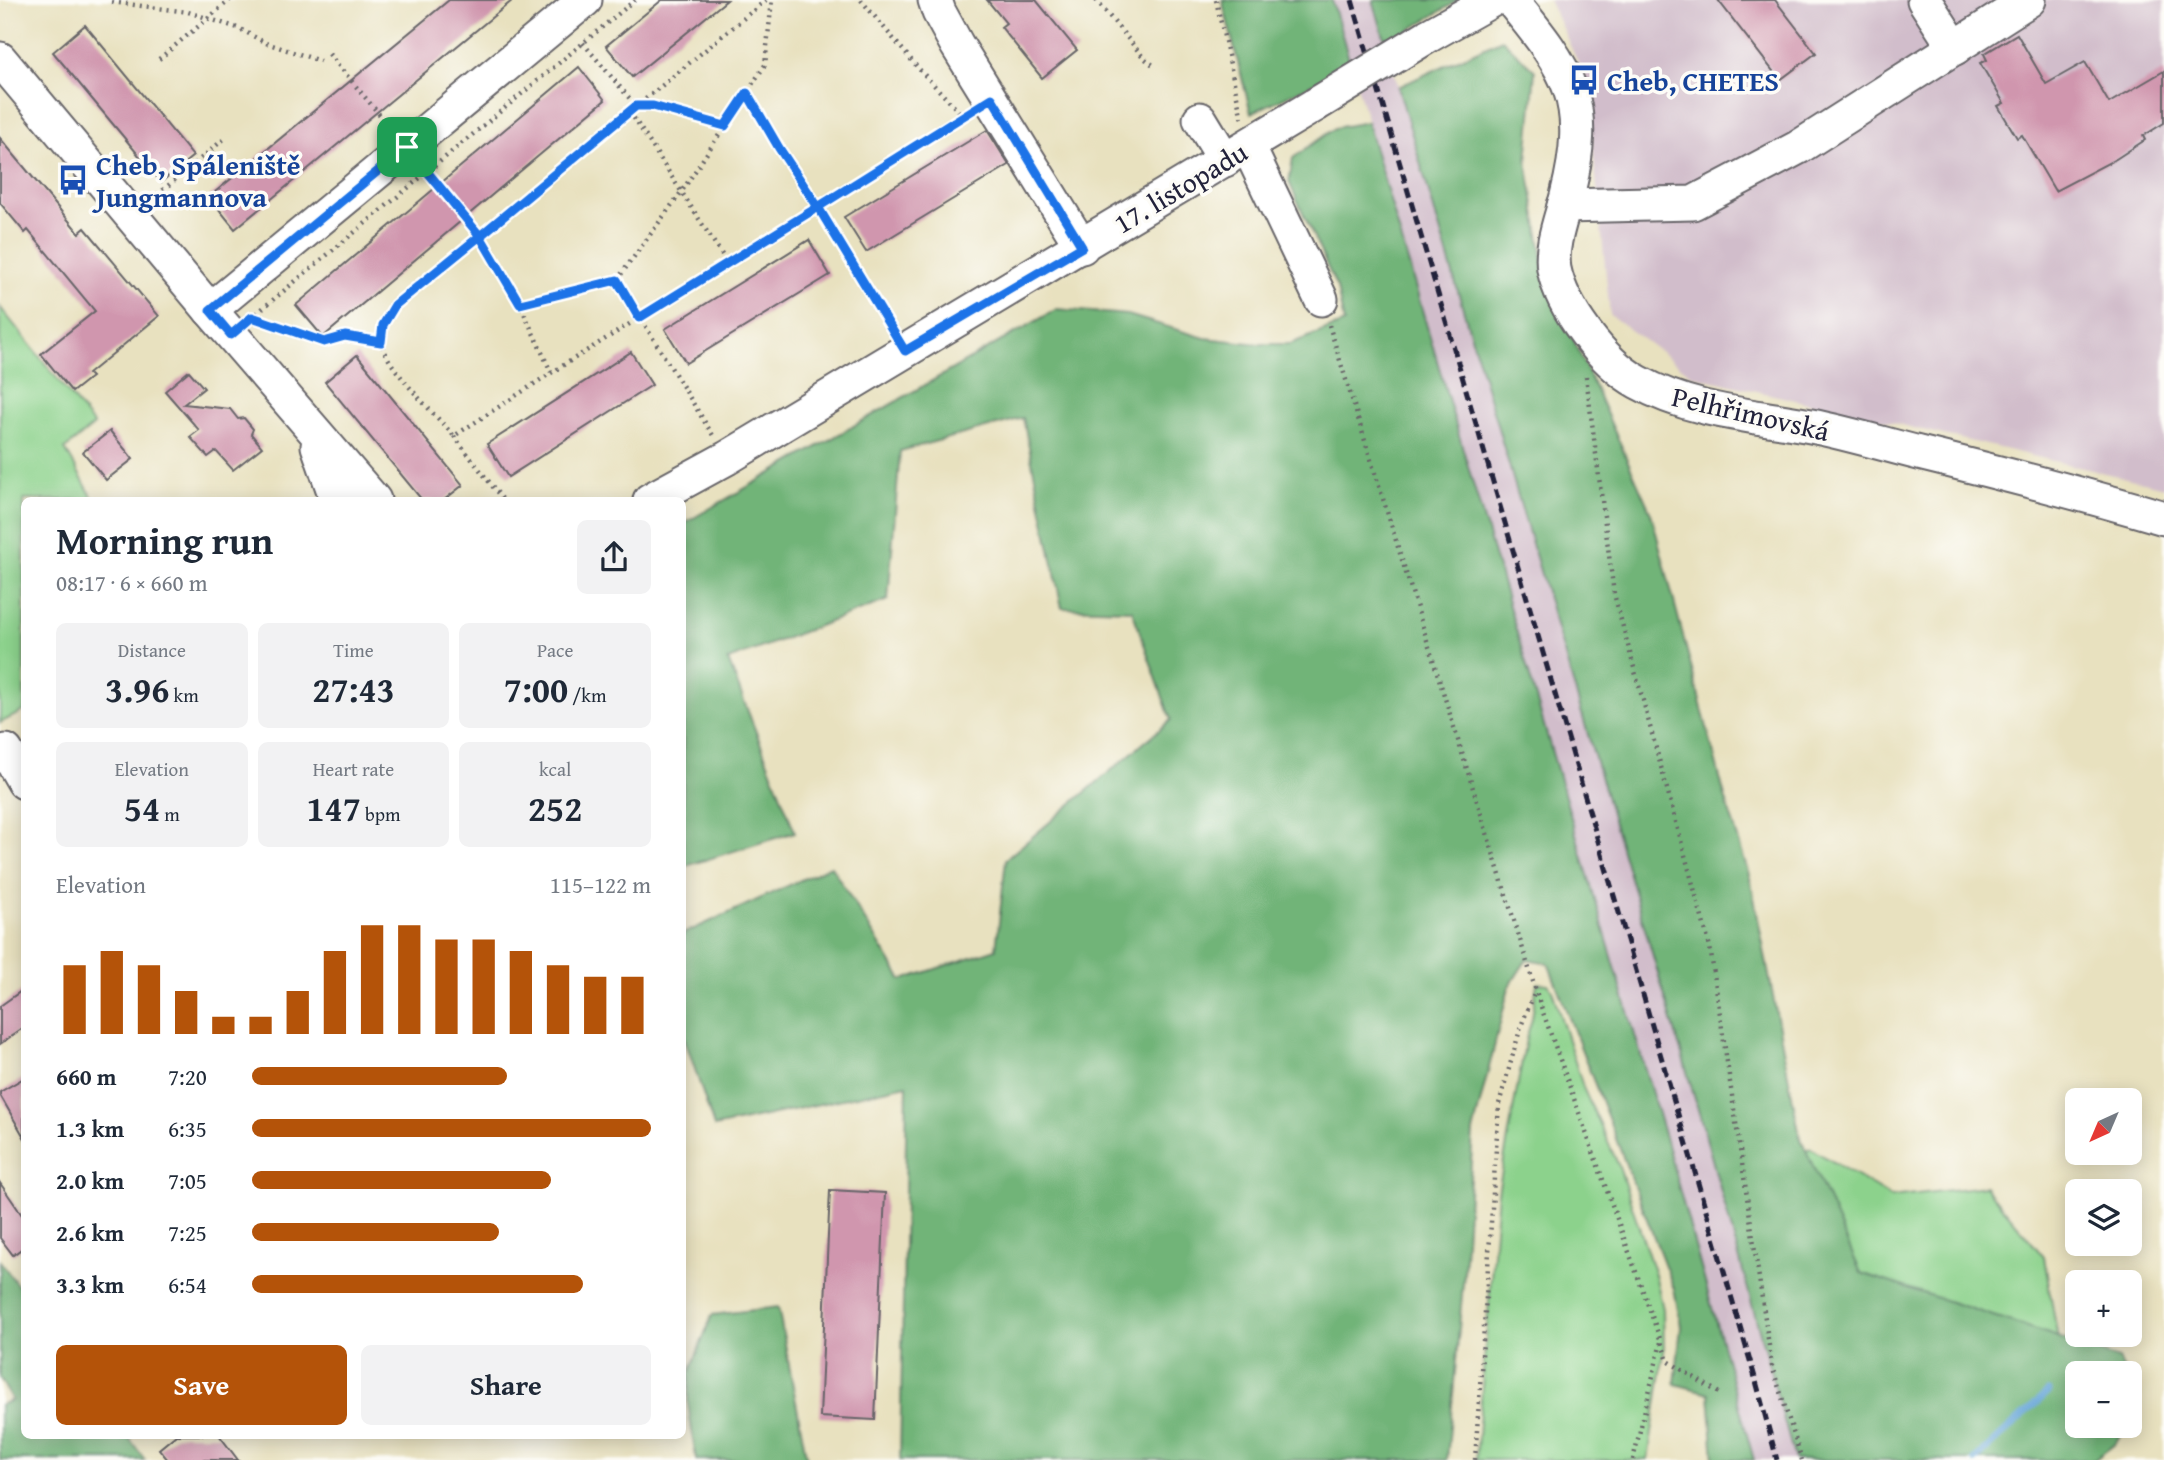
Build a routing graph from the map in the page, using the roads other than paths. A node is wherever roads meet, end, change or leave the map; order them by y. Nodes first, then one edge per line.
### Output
1 (935, 0) edge
2 (1492, 0) edge
3 (1511, 0) edge
4 (1924, 0) edge
5 (2029, 0) edge
6 (574, 9) edge
7 (1955, 48) junction
8 (0, 59) edge
9 (1200, 120) dead end
10 (1236, 153) junction
11 (1564, 206) junction
12 (1082, 247) junction
13 (1321, 299) road end
14 (231, 321) junction
15 (312, 428) junction
16 (336, 497) edge
17 (371, 497) edge
18 (656, 497) edge
19 (2164, 519) edge
20 (10, 749) edge
21 (21, 775) edge

1 - 12 street
2 - 10 street, 17. listopadu, bridge
3 - 11 street, Pelhřimovská
4 - 7 street
5 - 7 street
6 - 14 street
7 - 11 street
8 - 14 street
9 - 10 street
10 - 12 street, 17. listopadu
10 - 13 street
11 - 19 street, Pelhřimovská
12 - 18 street, 17. listopadu
14 - 15 street
15 - 16 street
15 - 17 street
20 - 21 street

